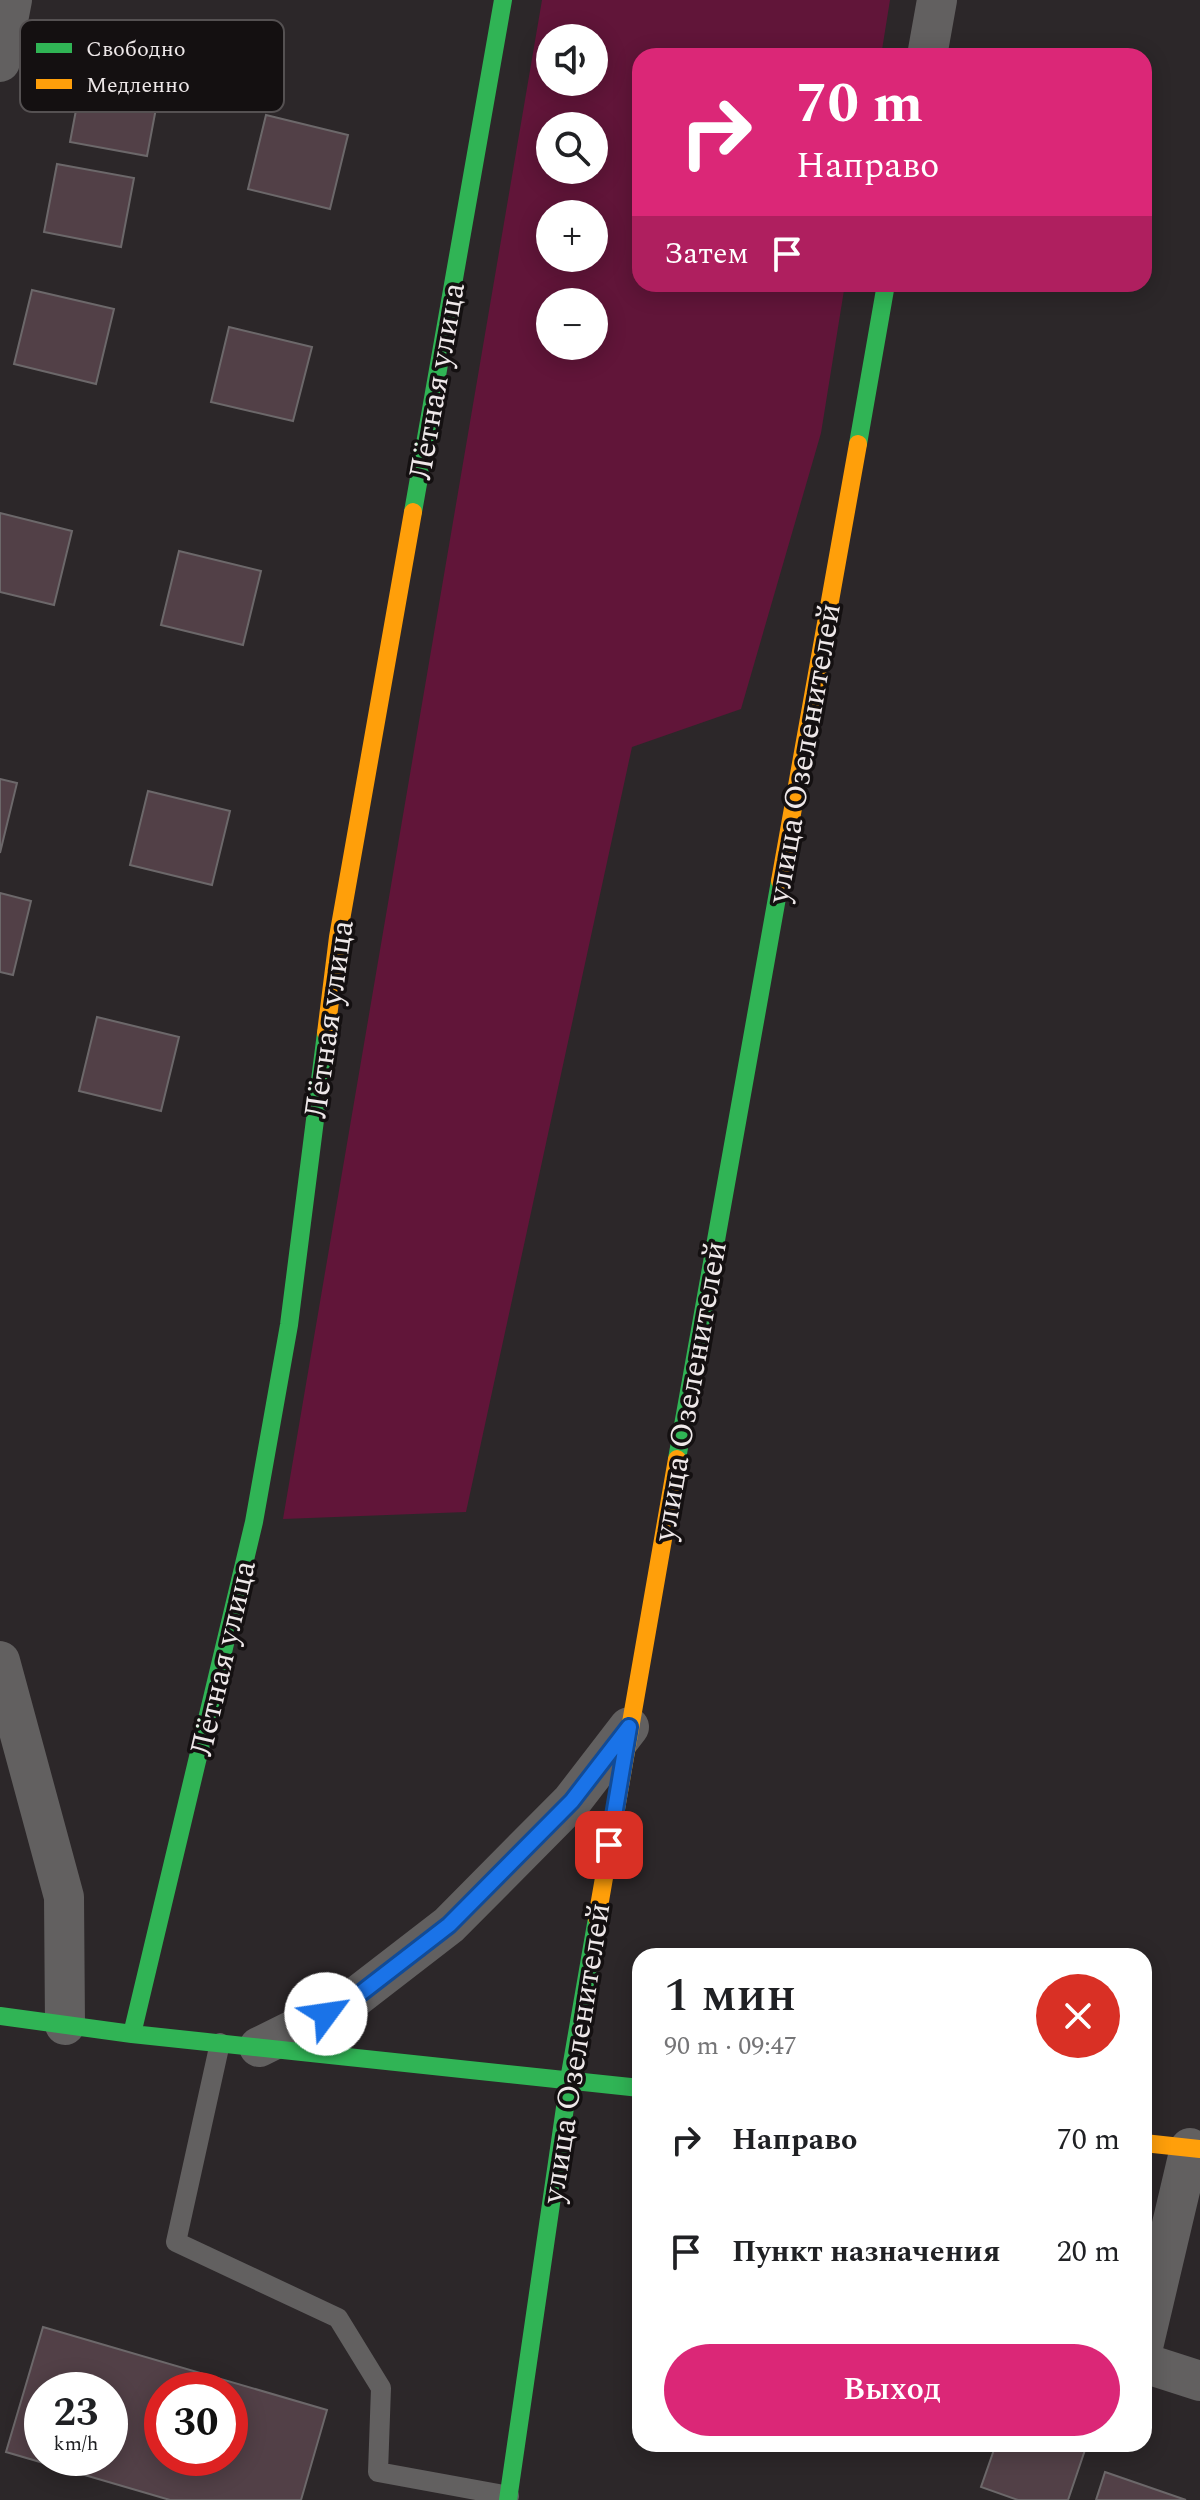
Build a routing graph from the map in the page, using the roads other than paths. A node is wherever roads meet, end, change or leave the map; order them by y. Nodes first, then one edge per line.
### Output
1 (12, 0) edge
2 (503, 0) edge
3 (937, 0) edge
4 (928, 48) edge
5 (0, 62) edge
6 (885, 292) edge
7 (0, 1661) edge
8 (629, 1727) junction
9 (0, 2016) edge
10 (65, 2025) junction
11 (132, 2034) junction
12 (220, 2043) junction
13 (259, 2047) junction
14 (569, 2080) junction
15 (632, 2087) edge
16 (1152, 2144) edge
17 (1195, 2148) edge
18 (1152, 2312) edge
19 (1152, 2366) edge
20 (1200, 2381) edge
21 (508, 2498) edge

1 - 5 street
2 - 11 street, Лётная улица
3 - 4 street
6 - 8 street, улица Озеленителей
7 - 10 street
8 - 13 street
8 - 14 street, улица Озеленителей
9 - 10 street
10 - 11 street
11 - 12 street
12 - 13 street
12 - 21 lane
13 - 14 street
14 - 15 street
14 - 21 street, улица Озеленителей
16 - 17 street
17 - 18 street
19 - 20 street

